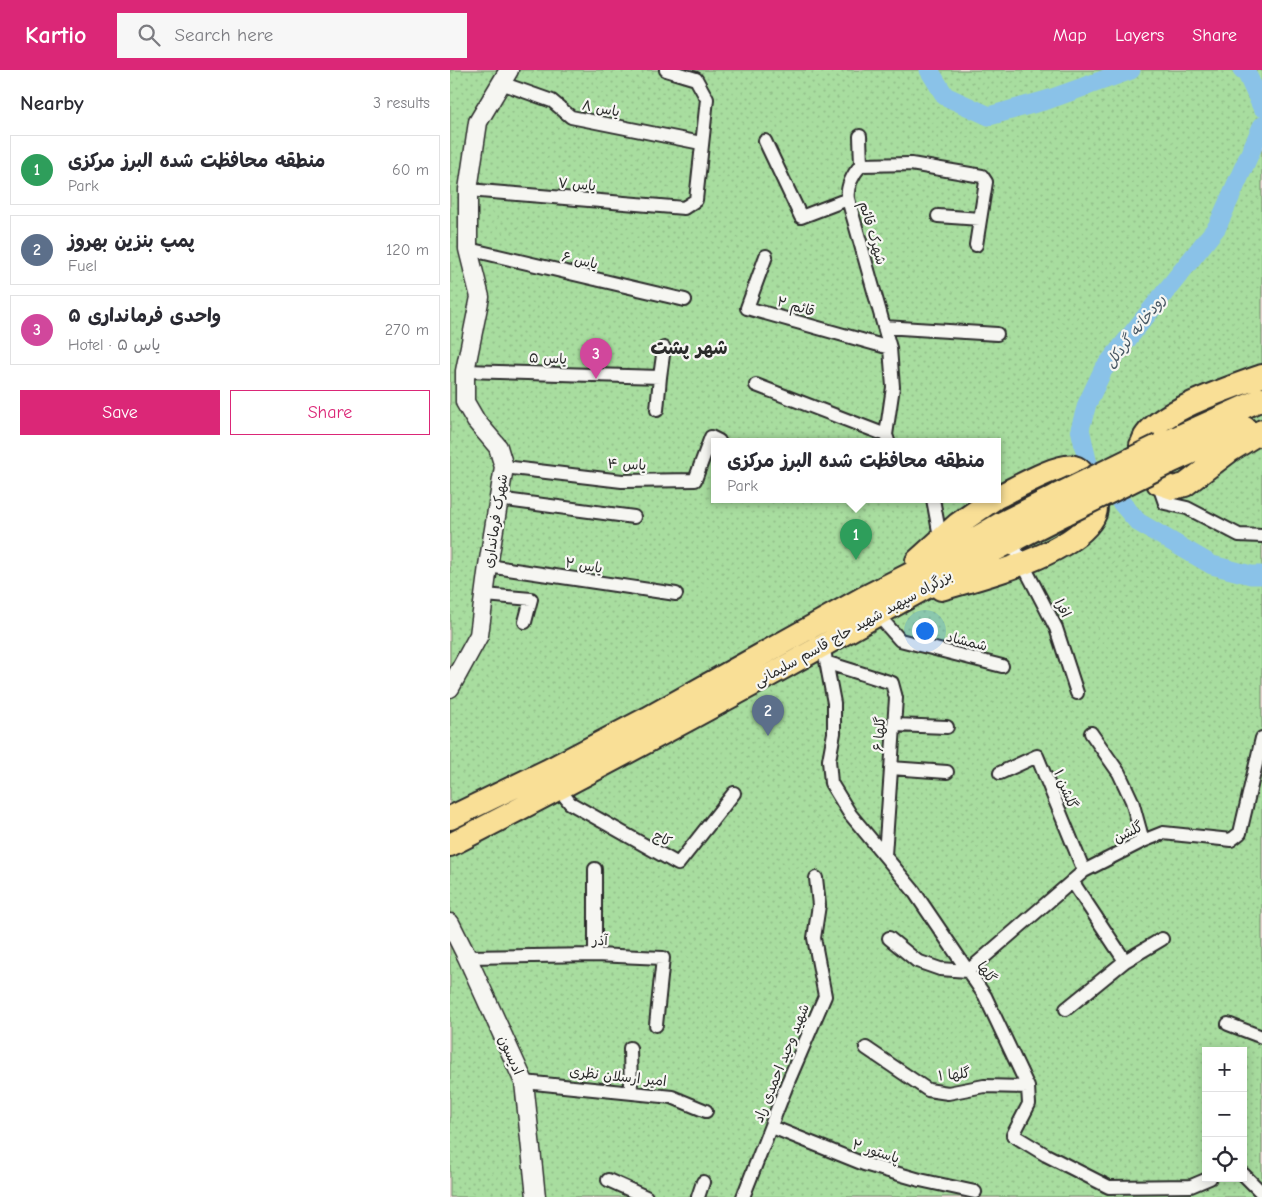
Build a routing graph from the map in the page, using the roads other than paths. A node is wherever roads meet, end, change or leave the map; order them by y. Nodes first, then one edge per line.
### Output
1 (666, 70) edge
2 (505, 76) edge
3 (860, 136) dead end
4 (765, 141) dead end
5 (701, 143) junction
6 (861, 165) junction
7 (468, 190) junction
8 (848, 199) junction
9 (938, 216) dead end
10 (980, 219) junction
11 (976, 244) dead end
12 (468, 249) junction
13 (766, 256) dead end
14 (685, 300) dead end
15 (884, 327) junction
16 (997, 334) dead end
17 (664, 348) dead end
18 (890, 348) junction
19 (466, 370) junction
20 (1262, 376) edge
21 (660, 377) junction
22 (756, 385) dead end
23 (1262, 399) edge
24 (657, 410) dead end
25 (1262, 420) edge
26 (1262, 431) edge
27 (713, 438) edge
28 (887, 438) edge
29 (1164, 454) junction
30 (504, 466) junction
31 (1158, 483) junction
32 (1185, 485) junction
33 (1001, 496) edge
34 (498, 498) junction
35 (934, 503) edge
36 (989, 503) edge
37 (1062, 504) junction
38 (1187, 508) junction
39 (634, 517) dead end
40 (1262, 536) edge
41 (1011, 541) junction
42 (942, 548) junction
43 (1022, 564) junction
44 (488, 566) junction
45 (896, 592) junction
46 (676, 594) dead end
47 (485, 595) junction
48 (877, 614) junction
49 (526, 622) dead end
50 (826, 654) junction
51 (1002, 666) dead end
52 (450, 688) edge
53 (1077, 693) dead end
54 (894, 725) junction
55 (947, 727) dead end
56 (1091, 734) dead end
57 (1262, 738) edge
58 (891, 768) junction
59 (947, 772) dead end
60 (1000, 773) dead end
61 (559, 789) junction
62 (734, 793) dead end
63 (450, 818) edge
64 (1143, 841) junction
65 (450, 845) edge
66 (885, 855) junction
67 (594, 869) dead end
68 (1084, 871) junction
69 (816, 878) dead end
70 (1072, 882) junction
71 (450, 923) edge
72 (888, 938) dead end
73 (1162, 939) dead end
74 (595, 955) junction
75 (467, 957) junction
76 (1125, 961) junction
77 (968, 971) junction
78 (1066, 1009) dead end
79 (1228, 1024) dead end
80 (656, 1025) dead end
81 (1262, 1037) edge
82 (630, 1048) dead end
83 (866, 1048) dead end
84 (524, 1082) junction
85 (1028, 1087) junction
86 (631, 1092) junction
87 (706, 1111) dead end
88 (772, 1127) junction
89 (1247, 1178) edge
90 (608, 1180) dead end
91 (1202, 1181) edge
92 (703, 1182) dead end
93 (975, 1192) dead end
94 (1105, 1192) edge
95 (1262, 1193) edge
96 (536, 1197) edge
97 (646, 1197) edge
98 (698, 1197) edge
99 (743, 1197) edge

1 - 5 street
2 - 5 street, یاس ۸
2 - 7 street, شهرک فرمانداری
3 - 6 street
4 - 8 street
5 - 7 street, یاس ۷
6 - 8 street, شهرک قائم
6 - 10 street
7 - 12 street, شهرک فرمانداری
8 - 15 street, شهرک قائم
9 - 10 street
10 - 11 street
12 - 14 street, یاس ۶
12 - 19 street, شهرک فرمانداری
13 - 18 street, قائم ۲
15 - 16 street
15 - 18 street, شهرک قائم
17 - 21 street
18 - 28 street, شهرک قائم
19 - 21 street, یاس ۵
19 - 30 street, شهرک فرمانداری
20 - 31 highway
21 - 24 street
22 - 28 street
23 - 29 highway, بزرگراه سپهبد شهید حاج قاسم سلیمانی
25 - 29 highway, بزرگراه سپهبد شهید حاج قاسم سلیمانی
26 - 32 highway
27 - 30 street, یاس ۴
29 - 37 highway, بزرگراه سپهبد شهید حاج قاسم سلیمانی, bridge
30 - 34 street, شهرک فرمانداری
31 - 32 highway
31 - 38 street
32 - 38 street
33 - 43 highway
34 - 39 street
34 - 44 street, شهرک فرمانداری
35 - 42 street
36 - 42 highway
37 - 41 highway, بزرگراه سپهبد شهید حاج قاسم سلیمانی
37 - 42 highway, بزرگراه سپهبد شهید حاج قاسم سلیمانی
38 - 40 street
41 - 43 street, افرا
41 - 45 highway, بزرگراه سپهبد شهید حاج قاسم سلیمانی
42 - 45 highway, بزرگراه سپهبد شهید حاج قاسم سلیمانی
43 - 45 highway
43 - 53 street, افرا
44 - 46 street, یاس ۲
44 - 47 street, شهرک فرمانداری
45 - 48 highway, بزرگراه سپهبد شهید حاج قاسم سلیمانی
45 - 63 highway, بزرگراه سپهبد شهید حاج قاسم سلیمانی
47 - 49 street
47 - 52 street, شهرک فرمانداری
48 - 50 highway, بزرگراه سپهبد شهید حاج قاسم سلیمانی
48 - 51 street, شمشاد
50 - 54 street, گلها ۶
50 - 61 highway, بزرگراه سپهبد شهید حاج قاسم سلیمانی
50 - 66 street, گلها
54 - 55 street
54 - 58 street, گلها ۶
56 - 64 street
57 - 64 street, گلشن
58 - 59 street
58 - 66 street, گلها ۶
60 - 68 street, گلشن ۱
61 - 62 street, کاج
61 - 65 highway, بزرگراه سپهبد شهید حاج قاسم سلیمانی
64 - 68 street, گلشن
66 - 77 street, گلها
67 - 74 street
68 - 70 street, گلشن
69 - 88 street, شهید وحید احمدی راد
70 - 76 street
70 - 77 street, گلشن
71 - 75 street, ادیسون
72 - 77 street
73 - 76 street
74 - 75 street, آذر
74 - 80 street, آذر
75 - 84 street, ادیسون
76 - 78 street
77 - 85 street, گلها
79 - 81 street
82 - 86 street
83 - 85 street, گلها ۱
84 - 86 street, امیر ارسلان نظری
84 - 96 street, ادیسون
85 - 94 street
86 - 87 street, امیر ارسلان نظری
88 - 93 street, پاستور ۲
88 - 99 street, شهید وحید احمدی راد
89 - 95 street
90 - 97 street
91 - 94 street
92 - 98 street

